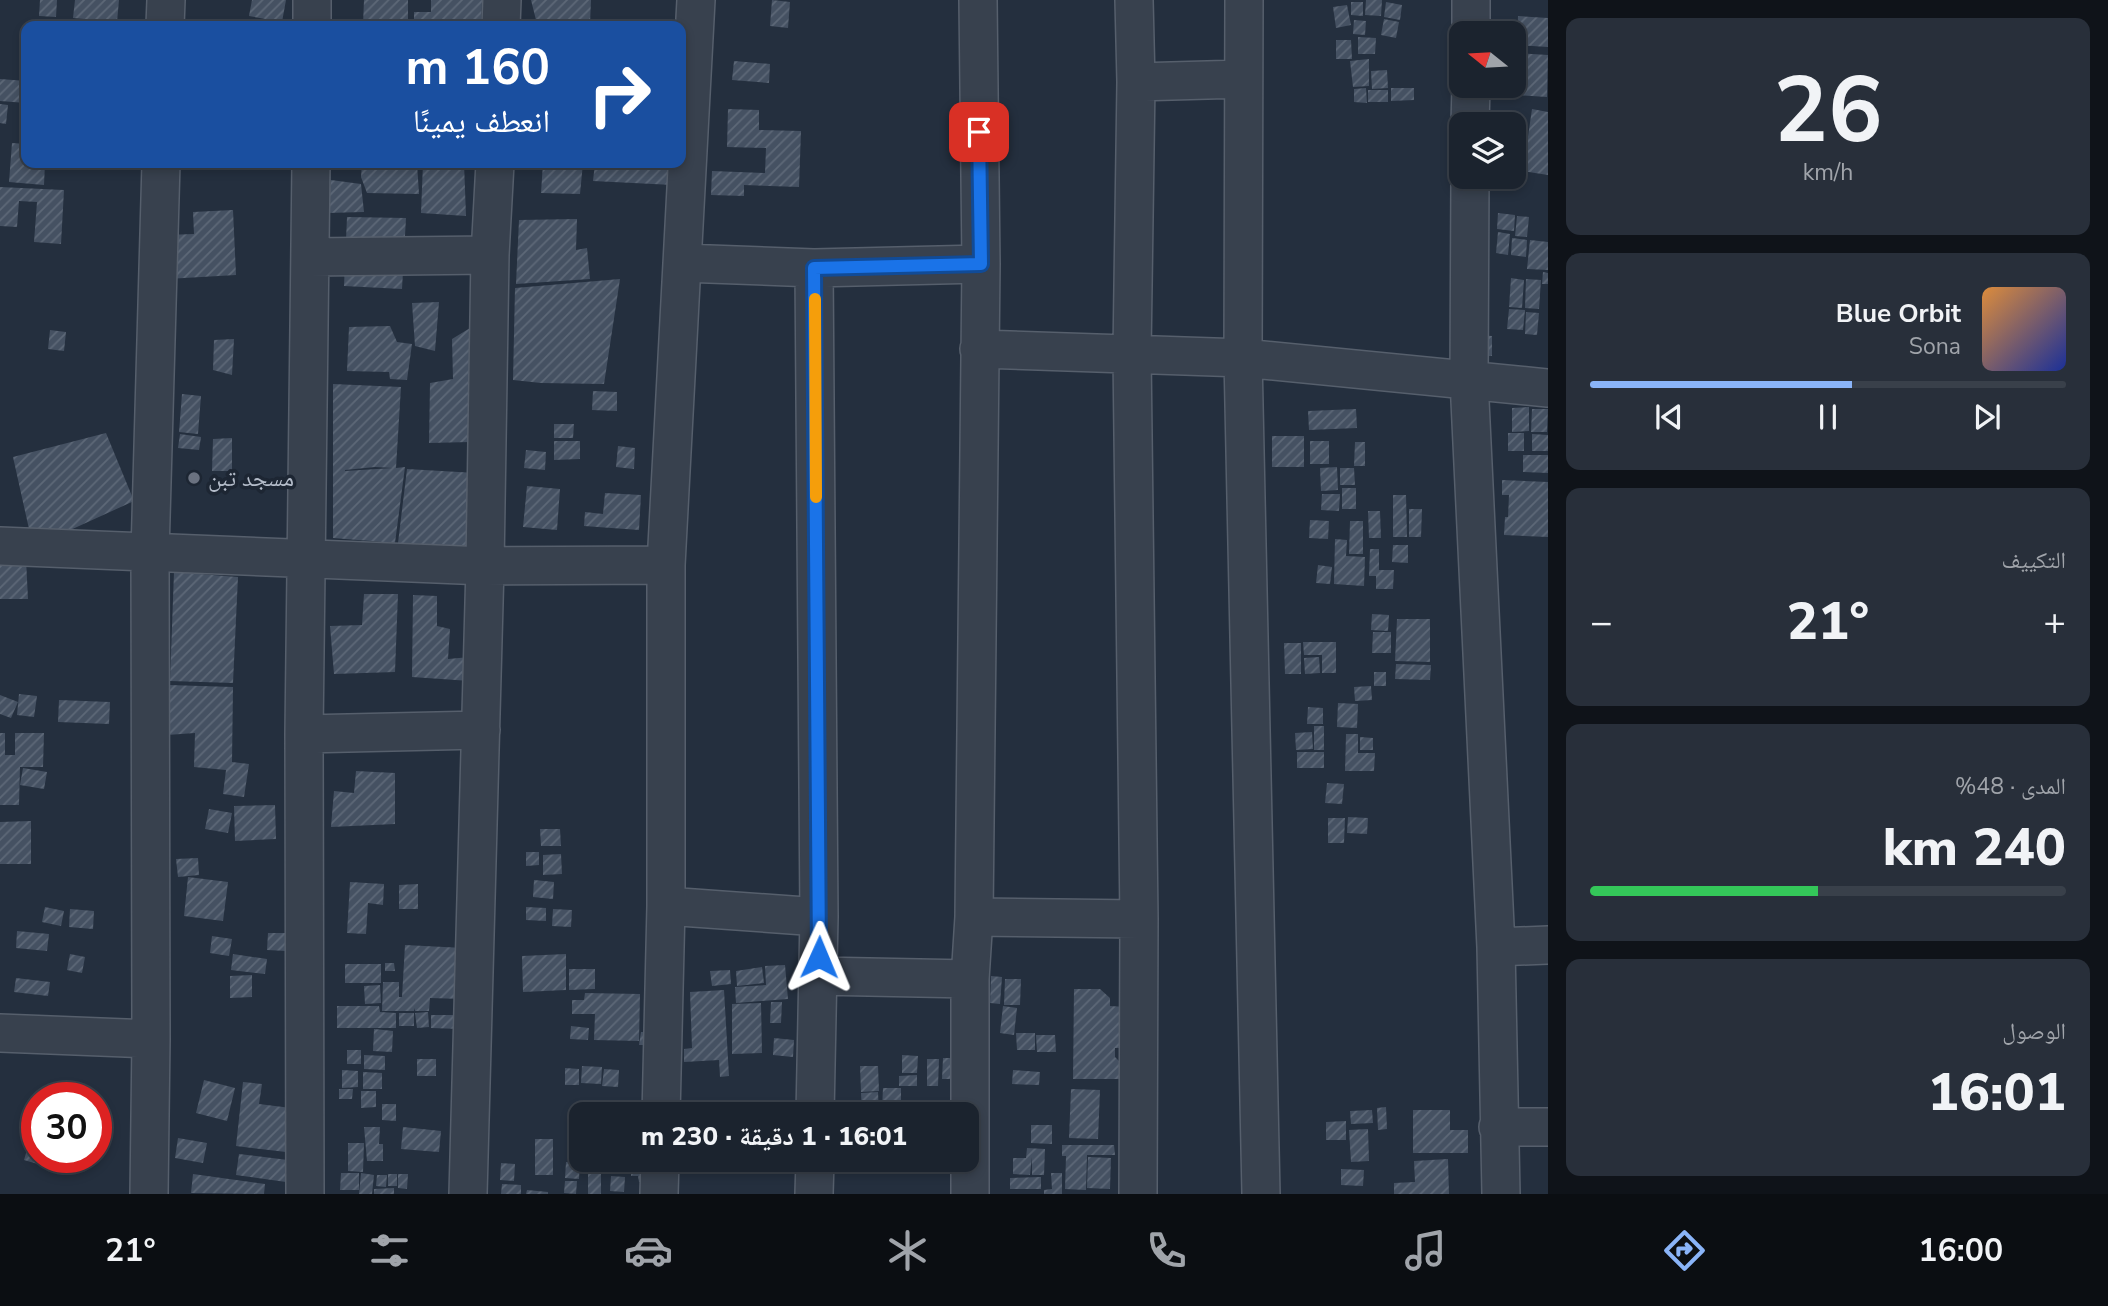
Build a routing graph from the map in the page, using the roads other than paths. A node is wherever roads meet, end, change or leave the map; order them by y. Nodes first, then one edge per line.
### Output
1 (166, 0) edge
2 (312, 0) edge
3 (502, 0) edge
4 (696, 0) edge
5 (978, 0) edge
6 (1134, 0) edge
7 (1244, 0) edge
8 (1471, 0) edge
9 (165, 21) edge
10 (312, 21) edge
11 (502, 21) edge
12 (1471, 21) edge
13 (1243, 79) junction
14 (1136, 82) junction
15 (161, 168) edge
16 (311, 168) edge
17 (495, 168) edge
18 (1470, 189) edge
19 (490, 255) junction
20 (310, 257) junction
21 (682, 263) junction
22 (981, 264) junction
23 (814, 268) junction
24 (979, 349) junction
25 (1132, 354) junction
26 (1243, 358) junction
27 (1469, 380) junction
28 (1548, 388) edge
29 (0, 546) edge
30 (150, 553) junction
31 (307, 557) junction
32 (666, 565) junction
33 (485, 566) junction
34 (481, 730) junction
35 (304, 734) junction
36 (666, 906) junction
37 (819, 917) junction
38 (974, 917) junction
39 (1139, 919) junction
40 (1548, 945) edge
41 (1496, 947) junction
42 (818, 976) junction
43 (970, 979) junction
44 (0, 1033) edge
45 (151, 1040) junction
46 (661, 1102) edge
47 (816, 1102) edge
48 (1498, 1127) junction
49 (1548, 1127) edge
50 (660, 1172) edge
51 (814, 1172) edge
52 (149, 1194) edge
53 (304, 1194) edge
54 (468, 1194) edge
55 (659, 1194) edge
56 (814, 1194) edge
57 (970, 1194) edge
58 (1138, 1194) edge
59 (1261, 1194) edge
60 (1501, 1194) edge

1 - 9 street
2 - 10 street
3 - 11 street
4 - 21 street
5 - 22 street
6 - 14 street
7 - 13 street
8 - 12 street
13 - 14 street
13 - 26 street
14 - 25 street
15 - 30 street
16 - 20 street
17 - 19 street
18 - 27 street
19 - 20 street
19 - 33 street
20 - 31 street
21 - 23 street
21 - 32 street
22 - 23 street
22 - 24 street
23 - 37 street
24 - 25 street
24 - 38 street
25 - 26 street
25 - 39 street
26 - 27 street
26 - 59 street
27 - 28 street
27 - 41 street
29 - 30 street
30 - 31 street
30 - 45 street
31 - 33 street
31 - 35 street
32 - 33 street
32 - 36 street
33 - 34 street
34 - 35 street
34 - 54 street
35 - 53 street
36 - 37 street
36 - 46 street
37 - 42 street
38 - 39 street
38 - 43 street
39 - 58 street
40 - 41 street
41 - 48 street
42 - 43 street
42 - 47 street
43 - 57 street
44 - 45 street
45 - 52 street
48 - 49 street
48 - 60 street
50 - 55 street
51 - 56 street

